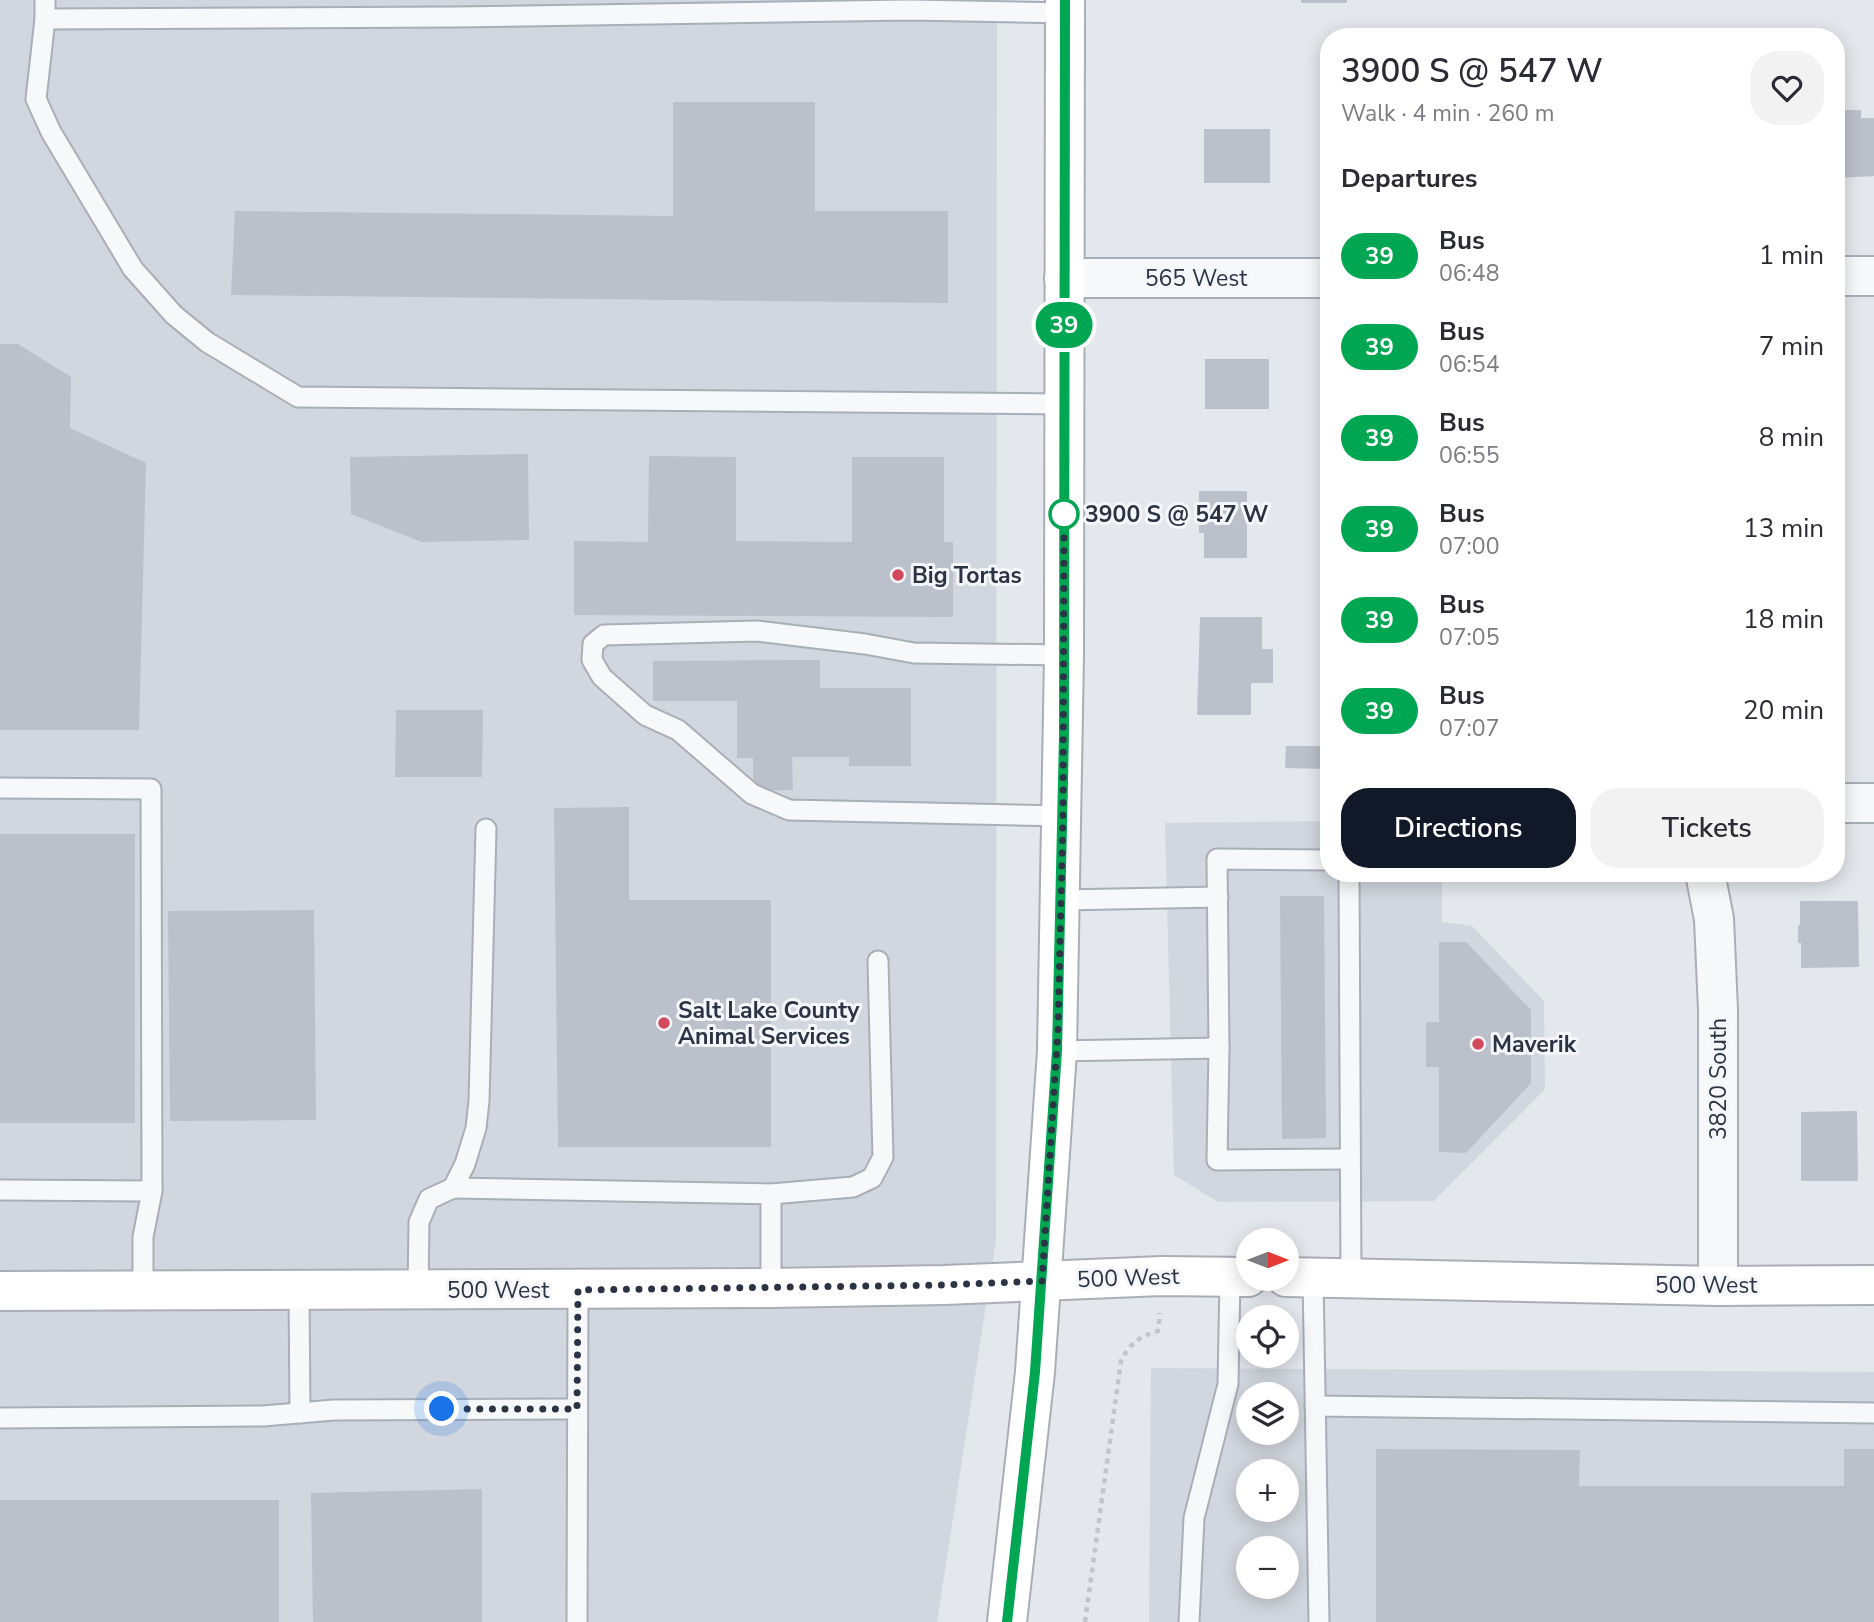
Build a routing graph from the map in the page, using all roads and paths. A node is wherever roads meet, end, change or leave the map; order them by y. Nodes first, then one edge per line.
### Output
1 (910, 5) edge
2 (1065, 6) edge
3 (45, 10) edge
4 (1845, 276) edge
5 (1874, 276) edge
6 (1064, 278) junction
7 (1320, 278) edge
8 (1064, 404) junction
9 (1064, 655) junction
10 (0, 788) edge
11 (1845, 803) edge
12 (1874, 803) edge
13 (1063, 816) junction
14 (486, 829) dead end
15 (1320, 860) edge
16 (1349, 882) edge
17 (1707, 882) edge
18 (1218, 897) junction
19 (1061, 900) junction
20 (878, 961) dead end
21 (1219, 1048) junction
22 (1057, 1051) junction
23 (1350, 1159) junction
24 (453, 1188) junction
25 (0, 1190) edge
26 (152, 1191) junction
27 (771, 1194) junction
28 (1236, 1277) edge
29 (1300, 1277) edge
30 (1351, 1277) junction
31 (1042, 1281) junction
32 (1874, 1285) edge
33 (1718, 1286) junction
34 (771, 1288) junction
35 (299, 1290) junction
36 (418, 1290) junction
37 (578, 1290) junction
38 (0, 1291) edge
39 (142, 1291) junction
40 (1237, 1292) edge
41 (1159, 1324) dead end
42 (1315, 1406) junction
43 (577, 1409) junction
44 (300, 1413) junction
45 (1874, 1413) edge
46 (0, 1418) edge
47 (577, 1622) edge
48 (1007, 1622) edge
49 (1085, 1622) edge
50 (1189, 1622) edge
51 (1319, 1622) edge

1 - 2 lane
1 - 3 lane
2 - 6 main road
3 - 8 lane
4 - 5 street
6 - 7 street, 565 West
6 - 8 main road
8 - 9 main road
9 - 13 main road
9 - 13 lane
10 - 26 lane
11 - 12 street
13 - 19 main road
14 - 24 lane
15 - 18 lane
16 - 23 lane
17 - 33 street, 3820 South
18 - 19 lane
18 - 21 lane
19 - 22 main road
20 - 27 lane
21 - 22 lane
21 - 23 lane
22 - 31 main road
23 - 30 lane
24 - 27 lane
24 - 36 lane
25 - 26 lane
26 - 39 lane
27 - 34 lane
28 - 31 main road, 500 West
29 - 30 main road, 500 West
29 - 42 lane
30 - 33 main road, 500 West
31 - 34 main road, 500 West
31 - 48 main road
32 - 33 main road, 500 West
34 - 37 main road, 500 West
35 - 36 main road, 500 West
35 - 39 main road, 500 West
35 - 44 lane
36 - 37 main road, 500 West
37 - 43 lane
38 - 39 main road, 500 West
40 - 50 lane
41 - 49 path
42 - 45 lane
42 - 51 lane
43 - 44 lane
43 - 47 lane
44 - 46 lane

